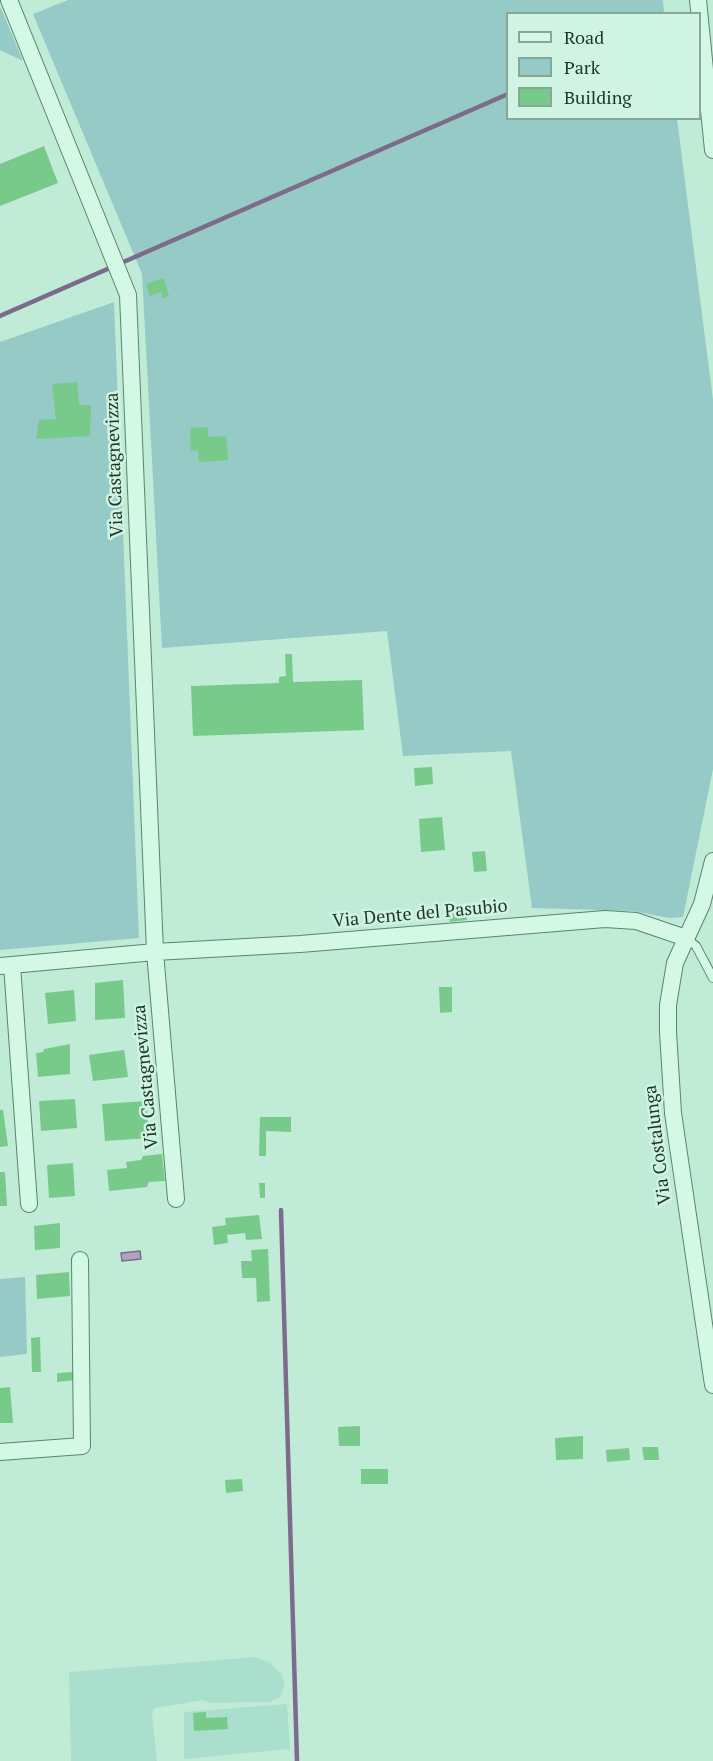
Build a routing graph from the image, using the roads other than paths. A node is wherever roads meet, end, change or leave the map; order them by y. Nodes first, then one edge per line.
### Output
1 (9, 0) edge
2 (701, 30) edge
3 (713, 150) edge
4 (713, 861) edge
5 (686, 938) junction
6 (155, 952) junction
7 (6, 966) edge
8 (713, 978) edge
9 (176, 1199) dead end
10 (29, 1204) dead end
11 (80, 1260) dead end
12 (713, 1385) edge
13 (0, 1452) edge

1 - 6 street, Via Castagnevizza
2 - 3 street
4 - 5 street, Via Costalunga
5 - 6 street, Via Dente del Pasubio
5 - 8 lane
5 - 12 street, Via Costalunga
6 - 7 street
6 - 9 street, Via Castagnevizza
7 - 10 street
11 - 13 street

